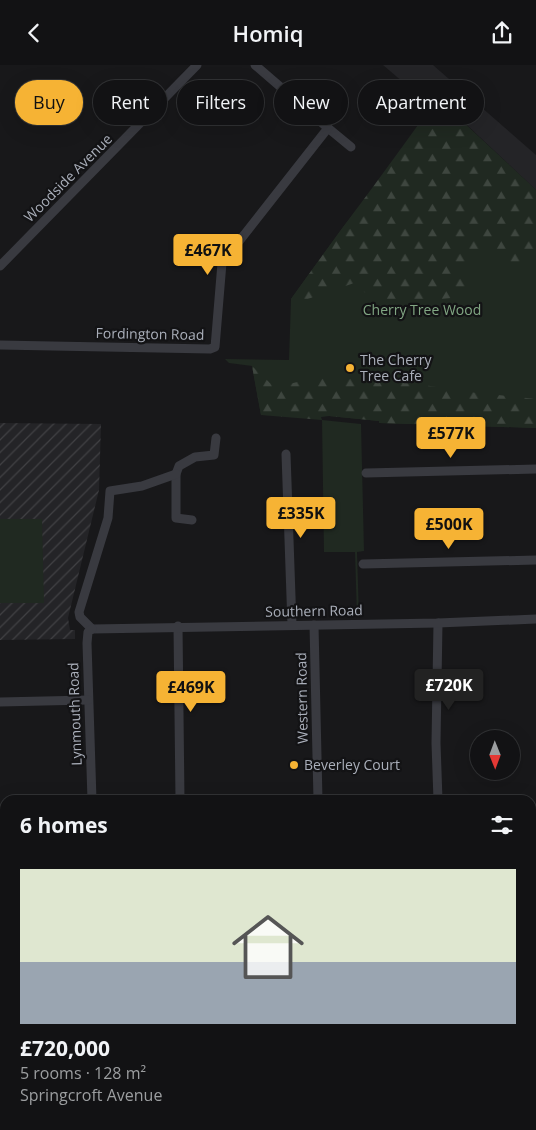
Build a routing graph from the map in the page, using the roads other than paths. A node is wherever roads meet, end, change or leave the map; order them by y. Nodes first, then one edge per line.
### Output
1 (197, 65) edge
2 (255, 65) edge
3 (328, 128) junction
4 (351, 147) dead end
5 (0, 266) edge
6 (0, 345) edge
7 (216, 439) dead end
8 (286, 454) dead end
9 (536, 469) edge
10 (366, 473) dead end
11 (176, 474) junction
12 (192, 520) dead end
13 (536, 560) edge
14 (363, 564) dead end
15 (536, 619) edge
16 (438, 623) junction
17 (292, 625) junction
18 (314, 625) junction
19 (178, 626) junction
20 (92, 629) junction
21 (88, 700) junction
22 (0, 702) edge
23 (92, 795) edge
24 (180, 795) edge
25 (318, 795) edge
26 (438, 795) edge

1 - 5 street, Woodside Avenue
2 - 3 street
3 - 4 street
3 - 6 street, Fordington Road
7 - 11 street
8 - 17 street
9 - 10 street
11 - 12 street
11 - 20 street
13 - 14 street
15 - 16 street, Southern Road
16 - 18 street, Southern Road
16 - 26 street
17 - 18 street, Southern Road
17 - 19 street, Southern Road
18 - 25 street, Western Road
19 - 20 street, Southern Road
19 - 24 street
20 - 21 street, Lynmouth Road
21 - 22 street
21 - 23 street, Lynmouth Road

